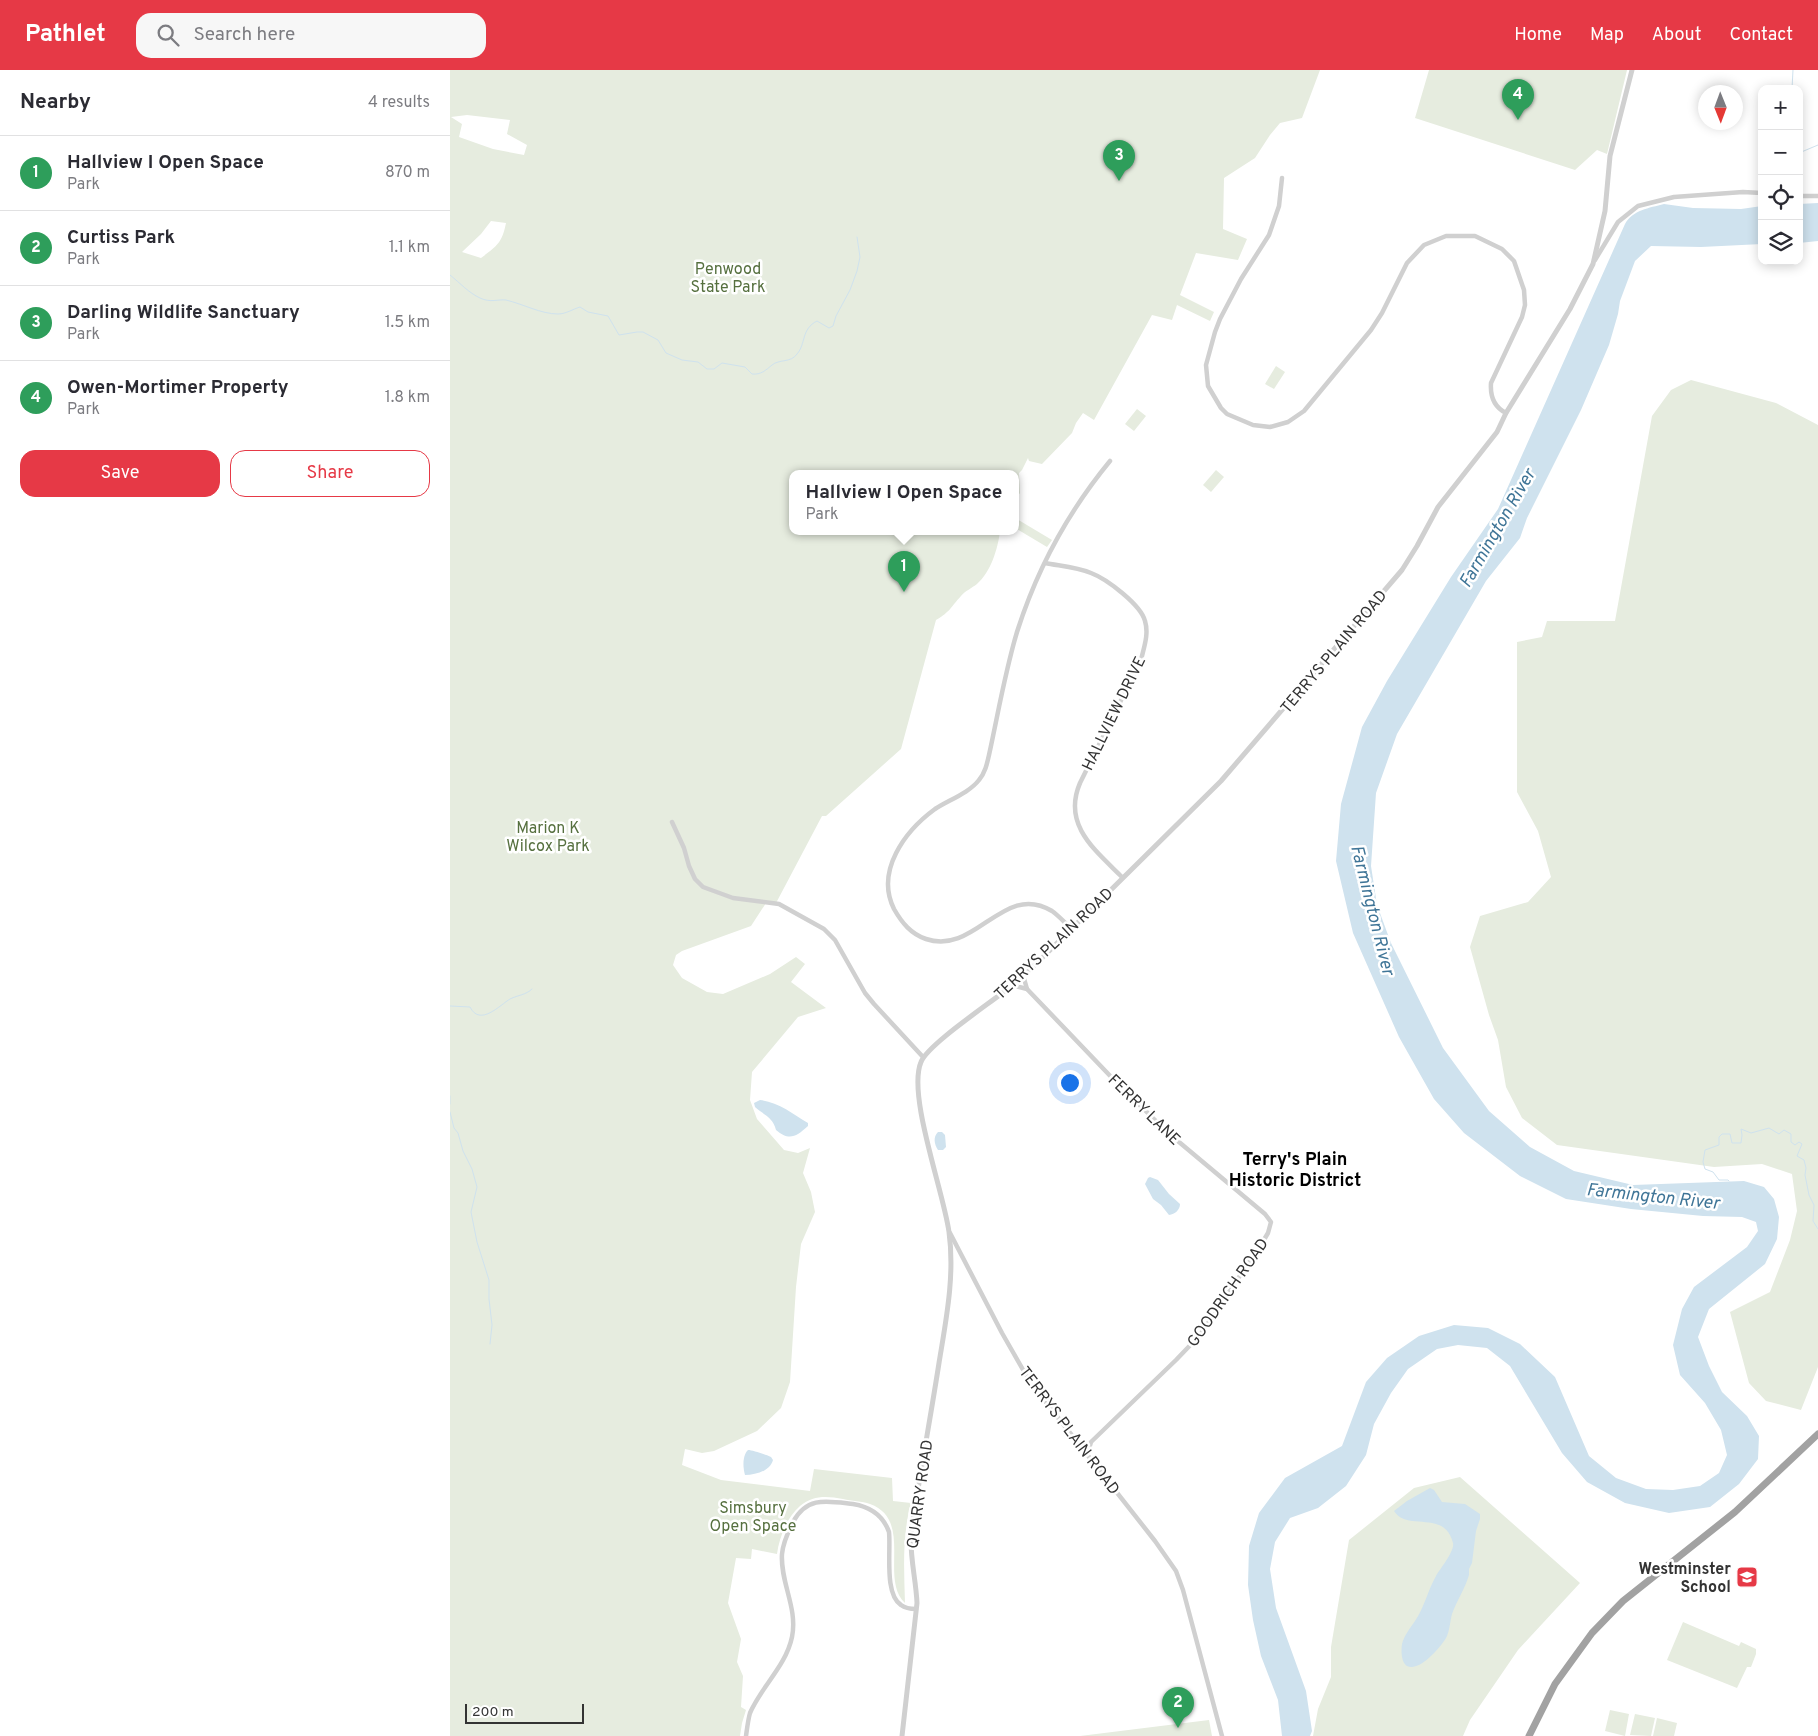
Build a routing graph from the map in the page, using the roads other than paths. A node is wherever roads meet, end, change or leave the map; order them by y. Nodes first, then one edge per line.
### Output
1 (1632, 70) edge
2 (1282, 178) dead end
3 (1758, 193) edge
4 (1803, 196) edge
5 (1818, 196) edge
6 (1593, 264) junction
7 (1506, 414) junction
8 (1110, 461) dead end
9 (1045, 563) junction
10 (672, 822) dead end
11 (1122, 877) junction
12 (1072, 929) junction
13 (1023, 975) junction
14 (1012, 986) junction
15 (1027, 989) junction
16 (923, 1057) junction
17 (1271, 1222) joint
18 (949, 1232) junction
19 (959, 1251) junction
20 (950, 1253) junction
21 (1818, 1434) edge
22 (1091, 1442) junction
23 (1079, 1445) junction
24 (1087, 1455) junction
25 (916, 1609) junction
26 (746, 1736) edge
27 (902, 1736) edge
28 (1222, 1736) edge
29 (1528, 1736) edge

1 - 6 street, TERRYS PLAIN ROAD
2 - 7 street
3 - 6 street
4 - 5 street
6 - 7 street, TERRYS PLAIN ROAD
7 - 11 street, TERRYS PLAIN ROAD
8 - 9 street
9 - 11 street, HALLVIEW DRIVE
9 - 12 street
10 - 16 street
11 - 12 street, TERRYS PLAIN ROAD
12 - 13 street, TERRYS PLAIN ROAD
13 - 14 street, TERRYS PLAIN ROAD
13 - 15 street, FERRY LANE
14 - 15 street
14 - 16 street, TERRYS PLAIN ROAD
15 - 17 street, FERRY LANE
16 - 18 street, TERRYS PLAIN ROAD
17 - 22 street, GOODRICH ROAD
18 - 19 street, TERRYS PLAIN ROAD
18 - 20 street, QUARRY ROAD
19 - 20 street
19 - 23 street, TERRYS PLAIN ROAD
20 - 25 street, QUARRY ROAD
21 - 29 highway
22 - 23 street, GOODRICH ROAD
22 - 24 street, GOODRICH ROAD
23 - 24 street, TERRYS PLAIN ROAD
24 - 28 street, TERRYS PLAIN ROAD
25 - 26 street
25 - 27 street, QUARRY ROAD

